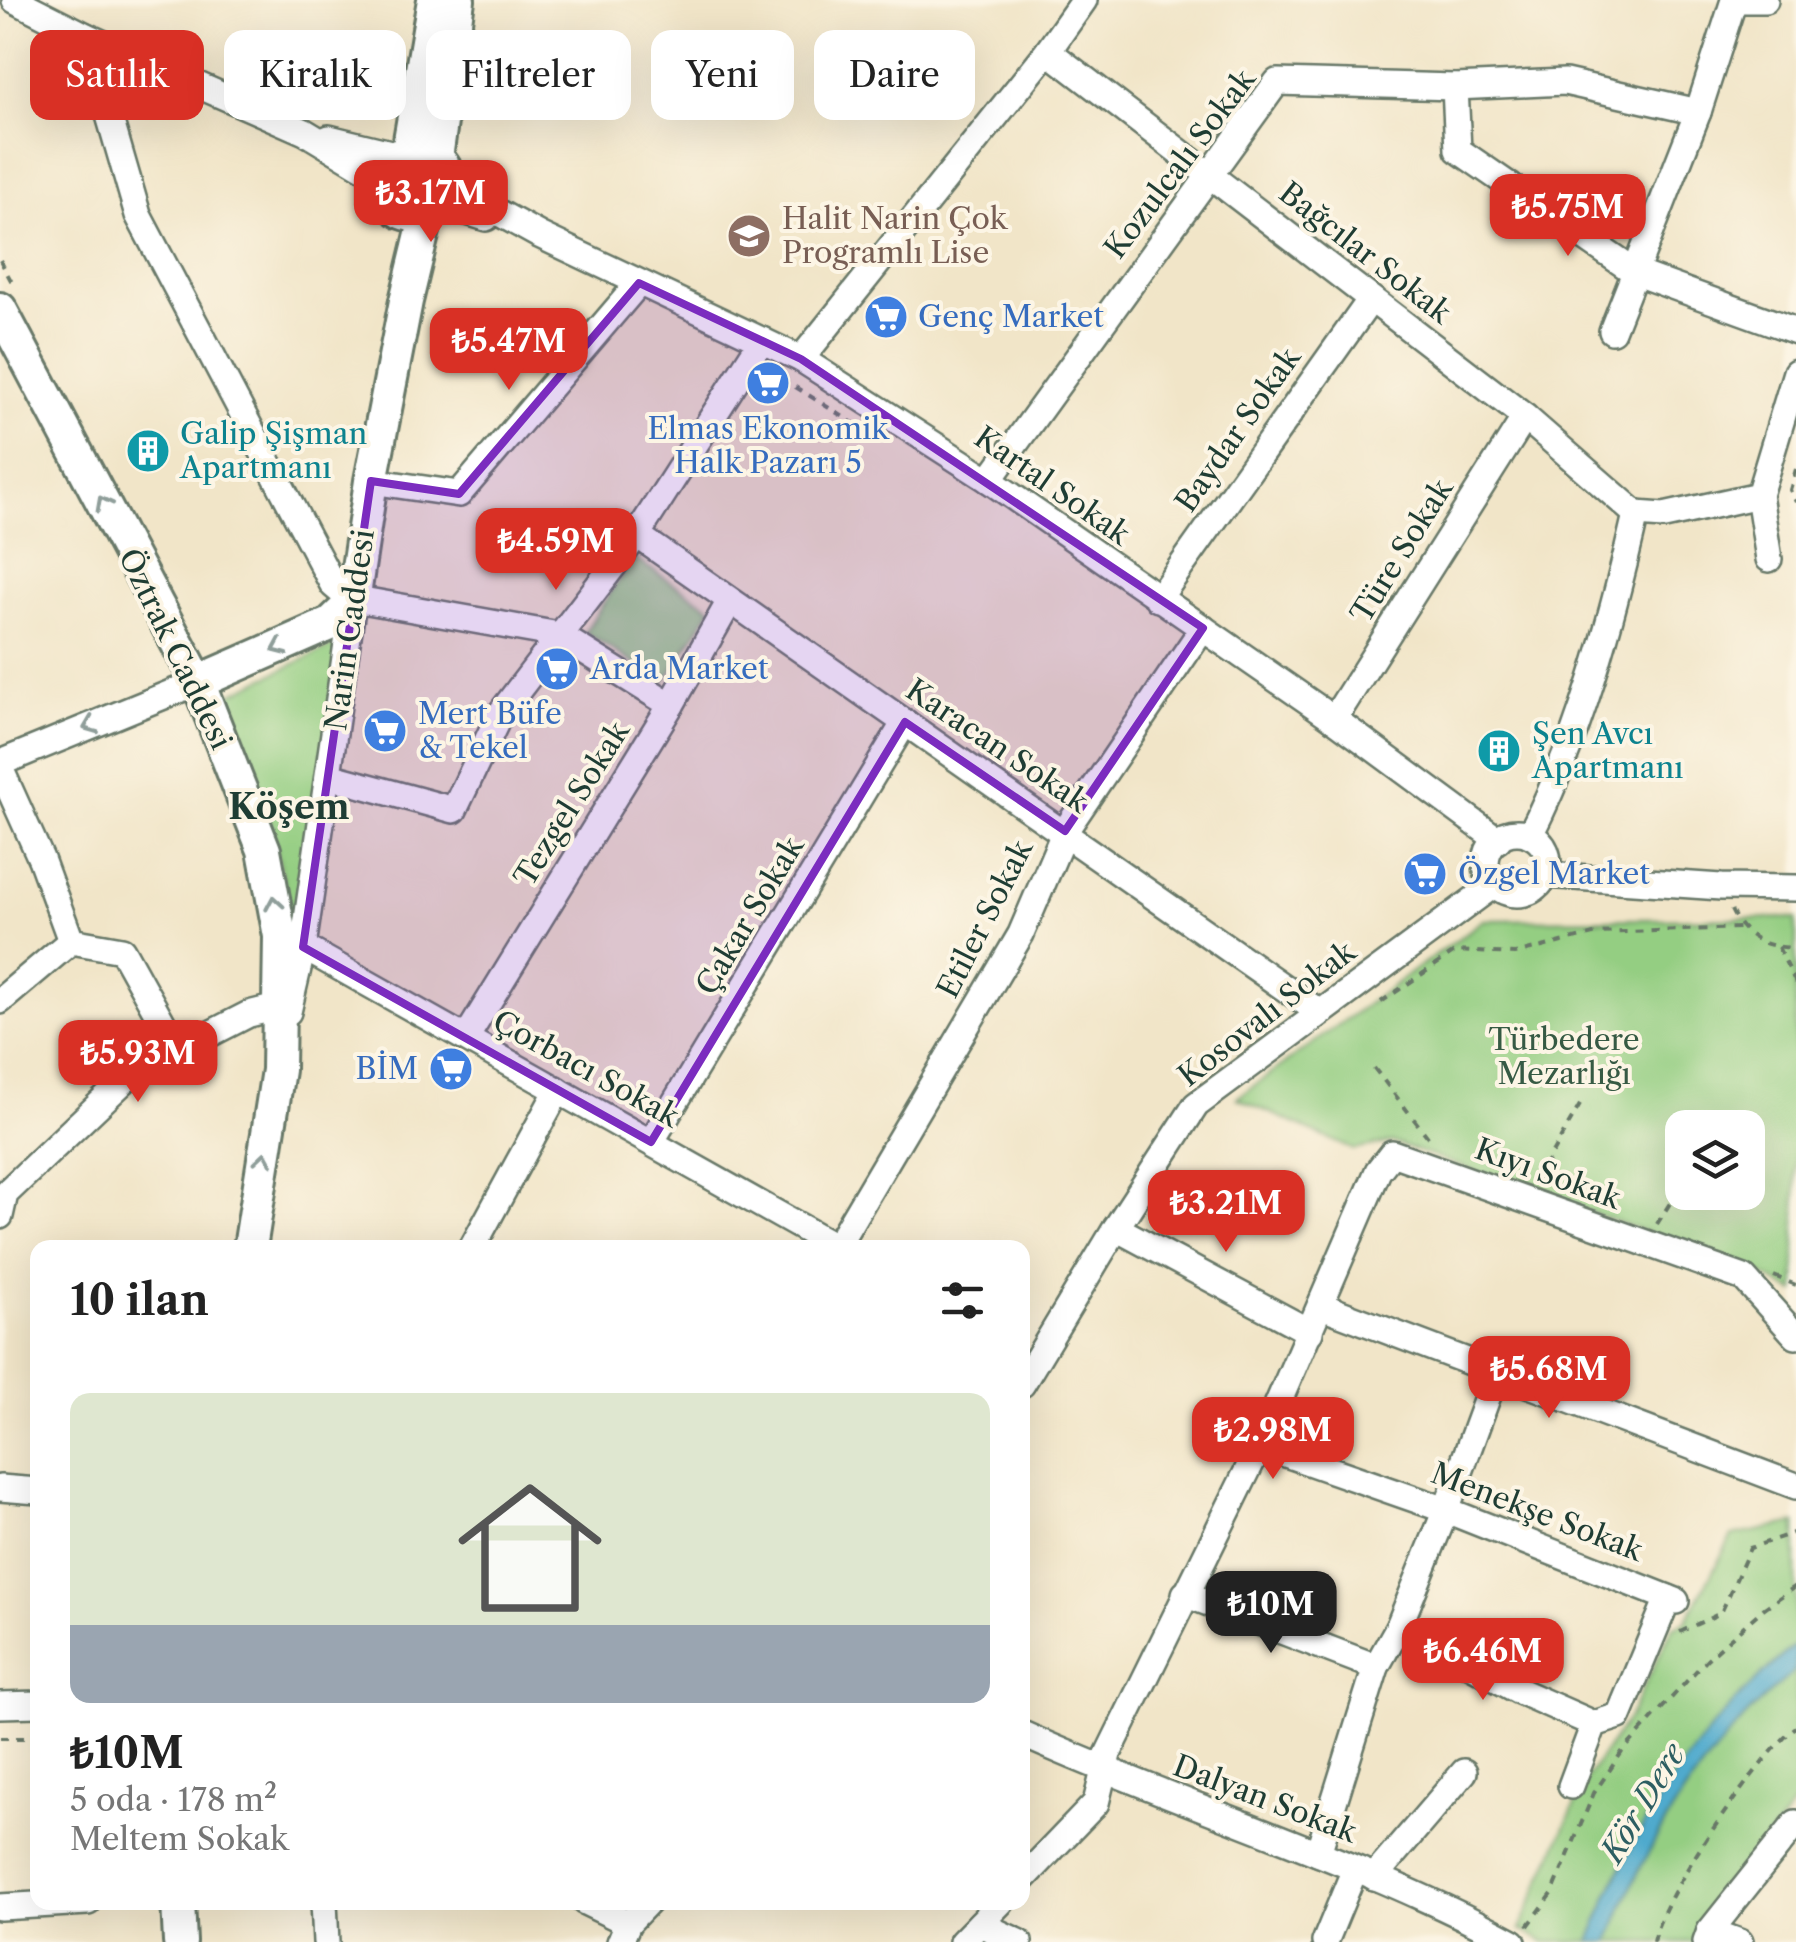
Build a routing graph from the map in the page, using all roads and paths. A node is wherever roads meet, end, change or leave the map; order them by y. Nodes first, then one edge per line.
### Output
1 (434, 0) edge
2 (458, 0) edge
3 (1084, 0) edge
4 (1735, 0) edge
5 (1765, 0) edge
6 (24, 5) edge
7 (74, 30) edge
8 (1048, 51) junction
9 (1455, 86) junction
10 (204, 88) edge
11 (1698, 112) junction
12 (110, 120) edge
13 (1209, 174) junction
14 (411, 189) junction
15 (0, 260) edge
16 (1636, 273) junction
17 (639, 284) junction
18 (1371, 298) junction
19 (8, 319) edge
20 (1612, 332) dead end
21 (1796, 332) edge
22 (756, 349) junction
23 (801, 359) junction
24 (1796, 372) edge
25 (1525, 417) junction
26 (899, 451) dead end
27 (1796, 469) edge
28 (989, 480) junction
29 (371, 481) junction
30 (1758, 495) junction
31 (1796, 502) edge
32 (1636, 514) junction
33 (637, 535) junction
34 (1769, 559) dead end
35 (1158, 598) junction
36 (730, 601) junction
37 (353, 602) junction
38 (1204, 628) junction
39 (559, 635) junction
40 (198, 682) junction
41 (671, 705) junction
42 (1334, 719) junction
43 (905, 722) junction
44 (0, 766) edge
45 (329, 776) junction
46 (1065, 831) junction
47 (1530, 835) junction
48 (1498, 840) junction
49 (318, 841) joint
50 (1546, 875) junction
51 (1495, 884) junction
52 (1721, 888) junction
53 (1796, 888) edge
54 (1741, 928) junction
55 (72, 941) junction
56 (302, 946) junction
57 (1778, 947) junction
58 (1796, 948) edge
59 (1796, 983) edge
60 (0, 1001) edge
61 (1381, 1002) dead end
62 (278, 1007) junction
63 (1319, 1012) junction
64 (466, 1038) junction
65 (177, 1049) junction
66 (1374, 1068) dead end
67 (278, 1070) junction
68 (558, 1090) junction
69 (1581, 1104) dead end
70 (651, 1142) junction
71 (1434, 1150) dead end
72 (1533, 1185) dead end
73 (1665, 1210) edge
74 (0, 1216) edge
75 (1116, 1228) junction
76 (1654, 1228) dead end
77 (251, 1240) edge
78 (476, 1240) edge
79 (825, 1240) edge
80 (841, 1240) edge
81 (1322, 1306) junction
82 (1310, 1332) junction
83 (1796, 1336) edge
84 (1030, 1355) edge
85 (1496, 1371) junction
86 (1260, 1446) junction
87 (1796, 1486) edge
88 (0, 1488) edge
89 (30, 1490) edge
90 (1446, 1510) junction
91 (1796, 1532) edge
92 (1796, 1586) edge
93 (1186, 1594) junction
94 (1398, 1626) junction
95 (1670, 1636) dead end
96 (1376, 1667) junction
97 (30, 1704) edge
98 (0, 1705) edge
99 (1594, 1724) junction
100 (1796, 1727) edge
101 (0, 1738) edge
102 (30, 1738) edge
103 (1030, 1738) edge
104 (1105, 1771) junction
105 (1464, 1772) dead end
106 (1571, 1786) dead end
107 (1795, 1825) edge
108 (1318, 1853) junction
109 (1030, 1872) edge
110 (1365, 1873) junction
111 (30, 1905) edge
112 (0, 1907) edge
113 (178, 1910) edge
114 (324, 1910) edge
115 (595, 1910) edge
116 (642, 1910) edge
117 (993, 1910) edge
118 (624, 1933) edge
119 (971, 1933) edge
120 (1708, 1937) edge
121 (1517, 1938) edge
122 (1016, 1941) edge
123 (180, 1942) edge
124 (326, 1942) edge
125 (1325, 1942) edge
126 (1653, 1942) edge
127 (1740, 1942) edge

1 - 14 main road
2 - 14 main road
3 - 8 street
4 - 5 street
4 - 11 street
6 - 7 street
8 - 13 street, Bağcılar Sokak
8 - 23 street
9 - 11 street, Kozulcalı Sokak
9 - 13 street, Kozulcalı Sokak
9 - 16 street
10 - 14 street, Kartal Sokak
11 - 16 street
12 - 37 street
13 - 18 street, Bağcılar Sokak
13 - 28 street, Kozulcalı Sokak
14 - 17 street, Kartal Sokak
14 - 29 main road, Narin Caddesi
15 - 19 path
16 - 20 street
16 - 21 street
17 - 22 street, Kartal Sokak
17 - 29 street
18 - 25 street, Bağcılar Sokak
18 - 35 street, Baydar Sokak
40 -> 19 main road, Öztrak Caddesi
22 - 23 street, Kartal Sokak
22 - 26 path
22 - 33 street
23 - 28 street, Kartal Sokak
24 - 30 street
25 - 32 street, Bağcılar Sokak
25 - 42 street, Türe Sokak
27 - 31 path
28 - 35 street, Kartal Sokak
29 - 37 main road, Narin Caddesi
30 - 32 street
30 - 34 street
32 - 47 street
33 - 36 street, Karacan Sokak
33 - 39 street
35 - 38 street, Kartal Sokak
36 - 41 street, Tezgel Sokak
36 - 43 street, Karacan Sokak
37 - 39 street
37 -> 40 main road
37 - 45 street, Narin Caddesi
38 - 42 street, Kartal Sokak
38 - 46 street, Etiler Sokak
39 - 41 street
39 - 45 street
40 -> 44 street
62 -> 40 main road, Öztrak Caddesi
41 - 64 street, Tezgel Sokak
42 - 48 street, Kartal Sokak
43 - 46 street, Karacan Sokak
43 - 70 street, Çakar Sokak
44 - 55 street
45 - 49 street, Narin Caddesi
46 - 63 street, Karacan Sokak
46 - 80 street, Etiler Sokak
47 - 48 street
47 - 50 street
48 - 51 street
49 - 56 street, Öztrak Caddesi
50 - 51 street
50 - 52 street
51 - 63 street, Kosovalı Sokak
52 - 53 street
52 - 54 path
54 - 57 path
54 - 61 path
55 - 60 street
55 - 65 street
56 - 64 street, Çorbacı Sokak
56 - 67 street, Öztrak Caddesi
57 - 58 path
57 - 59 path
62 - 65 street
62 - 67 main road, Öztrak Caddesi
63 - 75 street, Kosovalı Sokak
64 - 68 street, Çorbacı Sokak
65 - 74 street
66 - 71 path
77 -> 67 main road, Öztrak Caddesi
68 - 70 street, Çorbacı Sokak
68 - 78 street
69 - 72 path
70 - 79 street, Çorbacı Sokak
73 - 76 path
75 - 82 street
75 - 84 street, Kosovalı Sokak
81 - 82 street
81 - 83 street, Kıyı Sokak
81 - 85 street
82 - 86 street
85 - 87 street
85 - 90 street
86 - 90 street, Menekşe Sokak
86 - 93 street
88 - 89 street
90 - 94 street
90 - 99 street, Menekşe Sokak
91 - 95 path
92 - 121 path
93 - 96 street
93 - 104 street
94 - 96 street
94 - 99 street
96 - 108 street
97 - 98 street
99 - 106 street
100 - 126 path
101 - 102 path
103 - 104 street, Dalyan Sokak
104 - 108 street, Dalyan Sokak
104 - 109 street
105 - 110 street
107 - 120 street
108 - 110 street, Dalyan Sokak
110 - 121 street, Dalyan Sokak
110 - 125 street
111 - 112 street
113 - 123 main road
114 - 124 street
115 - 118 street
116 - 118 street
117 - 119 street
119 - 122 street
120 - 127 street

